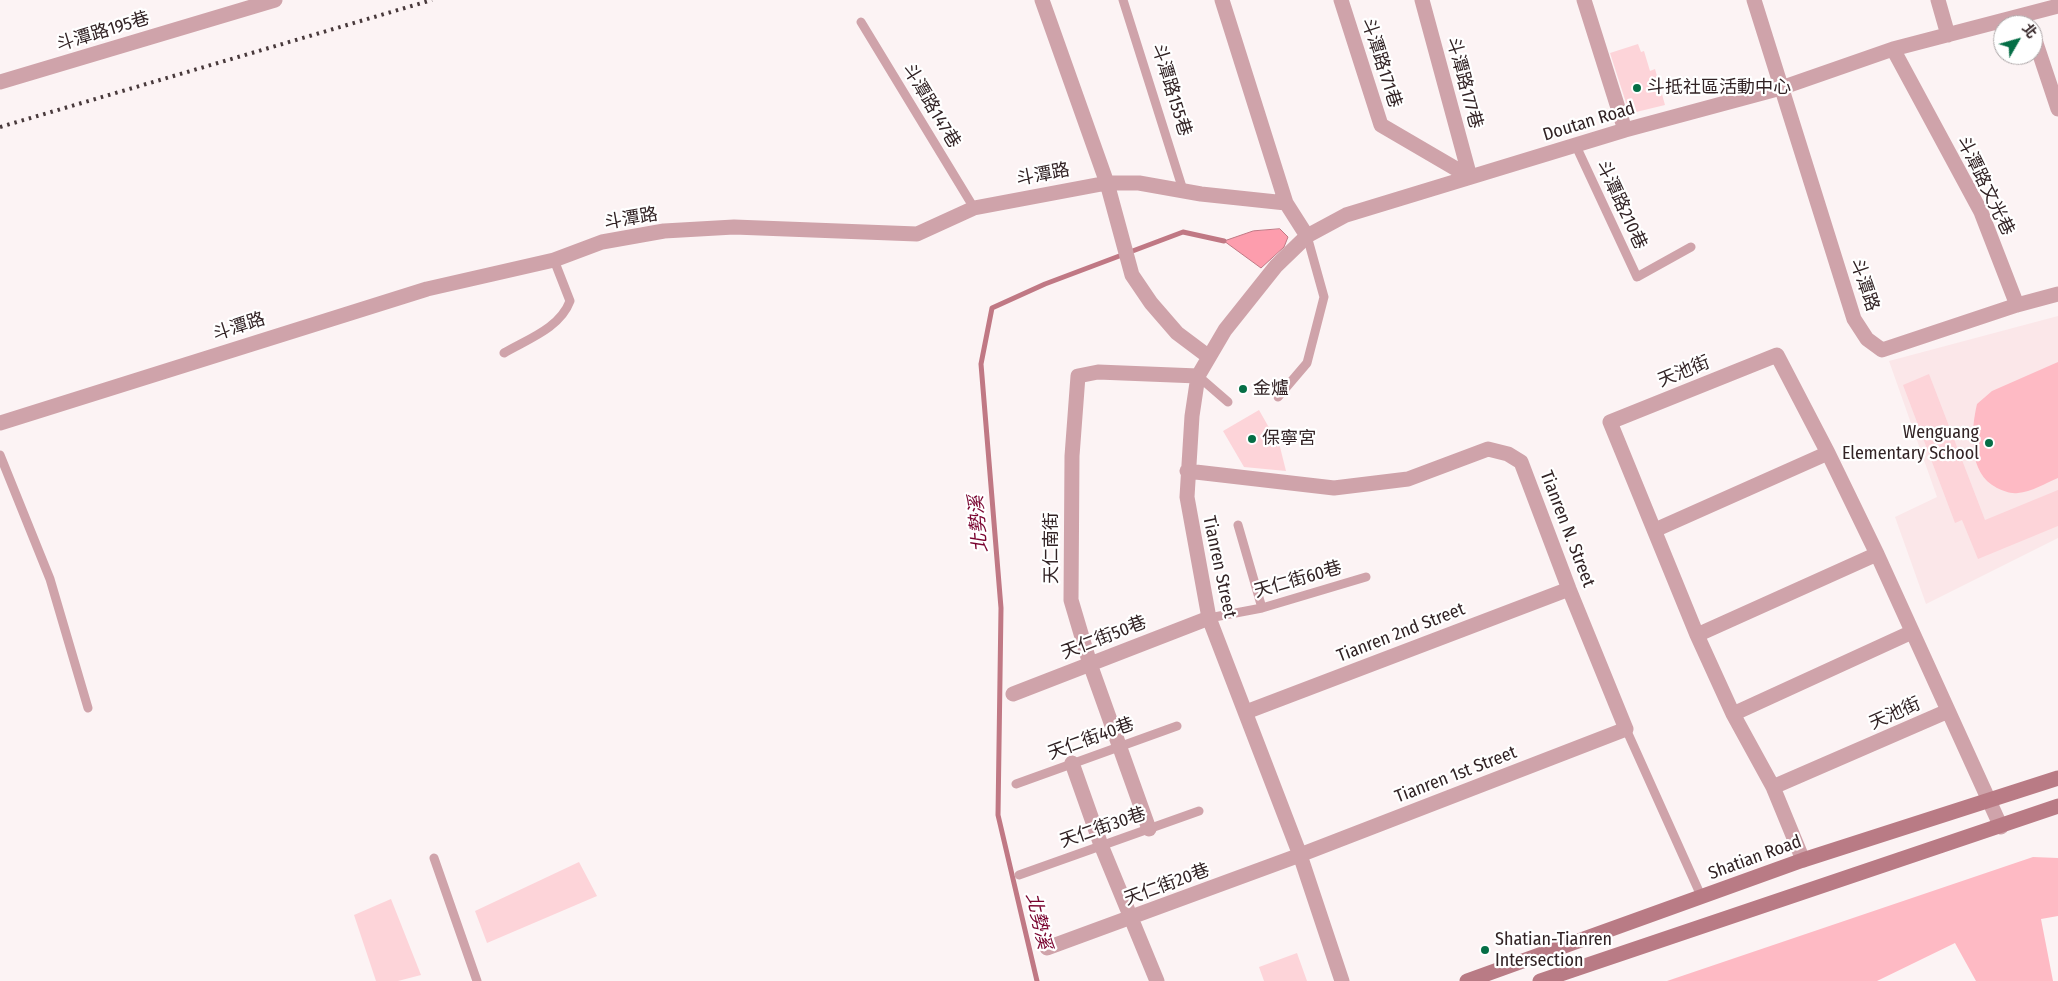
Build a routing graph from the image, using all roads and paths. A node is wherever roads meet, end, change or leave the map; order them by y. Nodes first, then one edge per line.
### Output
1 (275, 0) edge
2 (1042, 0) edge
3 (1123, 0) edge
4 (1222, 0) edge
5 (1341, 0) edge
6 (1422, 0) edge
7 (1584, 0) edge
8 (1754, 0) edge
9 (1938, 0) edge
10 (2058, 6) edge
11 (2037, 15) edge
12 (861, 22) dead end
13 (1993, 26) edge
14 (1948, 35) junction
15 (1893, 49) junction
16 (2043, 64) edge
17 (0, 82) edge
18 (1781, 88) junction
19 (2058, 109) edge
20 (1625, 130) junction
21 (1576, 146) junction
22 (1470, 177) junction
23 (1107, 183) junction
24 (1183, 190) junction
25 (1286, 203) junction
26 (974, 208) junction
27 (1307, 236) junction
28 (1691, 247) dead end
29 (554, 260) junction
30 (2058, 294) edge
31 (2017, 305) junction
32 (504, 353) dead end
33 (1209, 357) junction
34 (1198, 376) junction
35 (1278, 397) dead end
36 (1228, 402) dead end
37 (0, 423) edge
38 (1828, 454) junction
39 (0, 455) edge
40 (1187, 471) junction
41 (1238, 525) dead end
42 (1655, 530) junction
43 (1877, 554) junction
44 (1366, 577) dead end
45 (1569, 590) junction
46 (1262, 608) junction
47 (1208, 618) junction
48 (1912, 632) junction
49 (1697, 635) junction
50 (1090, 664) junction
51 (1013, 694) dead end
52 (88, 708) dead end
53 (1948, 711) junction
54 (1246, 712) junction
55 (1733, 714) junction
56 (1177, 726) dead end
57 (1626, 729) junction
58 (1121, 746) junction
59 (1072, 764) junction
60 (2058, 778) edge
61 (1016, 784) dead end
62 (1773, 787) junction
63 (1988, 802) junction
64 (2058, 806) edge
65 (1199, 811) dead end
66 (2001, 827) junction
67 (1149, 829) junction
68 (1101, 844) junction
69 (1300, 856) junction
70 (434, 858) dead end
71 (1803, 860) junction
72 (1019, 875) dead end
73 (1702, 898) junction
74 (1132, 918) junction
75 (1047, 948) dead end
76 (477, 981) edge
77 (1157, 981) edge
78 (1342, 981) edge
79 (1467, 981) edge
80 (1540, 981) edge

1 - 17 street, 斗潭路195巷
2 - 23 street
3 - 24 lane, 斗潭路155巷
4 - 25 street
5 - 22 street, 斗潭路171巷
6 - 22 street, 斗潭路177巷
7 - 20 street
8 - 18 street
9 - 14 street
10 - 11 street, Doutan Road
12 - 26 lane, 斗潭路147巷
13 - 14 street, Doutan Road
14 - 15 street, Doutan Road
15 - 18 street, Doutan Road
15 - 31 street, 斗潭路文光巷
16 - 19 street
18 - 20 street, Doutan Road
18 - 31 street, 斗潭路
20 - 21 street, Doutan Road
21 - 22 street, Doutan Road
21 - 28 lane, 斗潭路210巷
22 - 27 street, Doutan Road
23 - 24 street, 斗潭路
23 - 26 street, 斗潭路
23 - 33 street
24 - 25 street, 斗潭路
25 - 27 street
26 - 29 street, 斗潭路
27 - 33 street, Tianren Street
27 - 35 lane
29 - 32 lane
29 - 37 street, 斗潭路
30 - 31 street
33 - 34 street, Tianren Street
34 - 36 lane
34 - 40 street, Tianren Street
34 - 50 street, 天仁南街
38 - 42 street
38 - 42 street, 天池街
38 - 43 street, 天池街
39 - 52 lane
40 - 45 street, Tianren N. Street
40 - 47 street, Tianren Street
41 - 46 lane
42 - 49 street, 天池街
43 - 48 street, 天池街
43 - 49 street
44 - 46 lane, 天仁街60巷
45 - 54 street, Tianren 2nd Street
45 - 57 street, Tianren N. Street
46 - 47 lane, 天仁街60巷
47 - 50 street, 天仁街50巷
47 - 54 street, Tianren Street
48 - 53 street, 天池街
48 - 55 street
49 - 55 street, 天池街
50 - 51 street, 天仁街50巷
50 - 58 street, 天仁南街
53 - 62 street, 天池街
53 - 63 street, 天池街
54 - 69 street, Tianren Street
55 - 62 street, 天池街
56 - 58 lane, 天仁街40巷
57 - 69 street, Tianren 1st Street
57 - 73 lane, Tianren N. Street
58 - 59 lane, 天仁街40巷
58 - 67 street, 天仁南街
59 - 61 lane, 天仁街40巷
59 - 68 street
60 - 63 street, Shatian Road
62 - 71 street, 天池街
63 - 66 street, 天池街
63 - 71 street, Shatian Road
64 - 66 street
65 - 67 lane, 天仁街30巷
66 - 80 street
67 - 68 lane, 天仁街30巷
68 - 72 lane, 天仁街30巷
68 - 74 street
69 - 74 street, 天仁街20巷
69 - 78 street, Tianren Street
70 - 76 lane
71 - 73 street, Shatian Road
73 - 79 street, Shatian Road
74 - 75 street, 天仁街20巷
74 - 77 street

